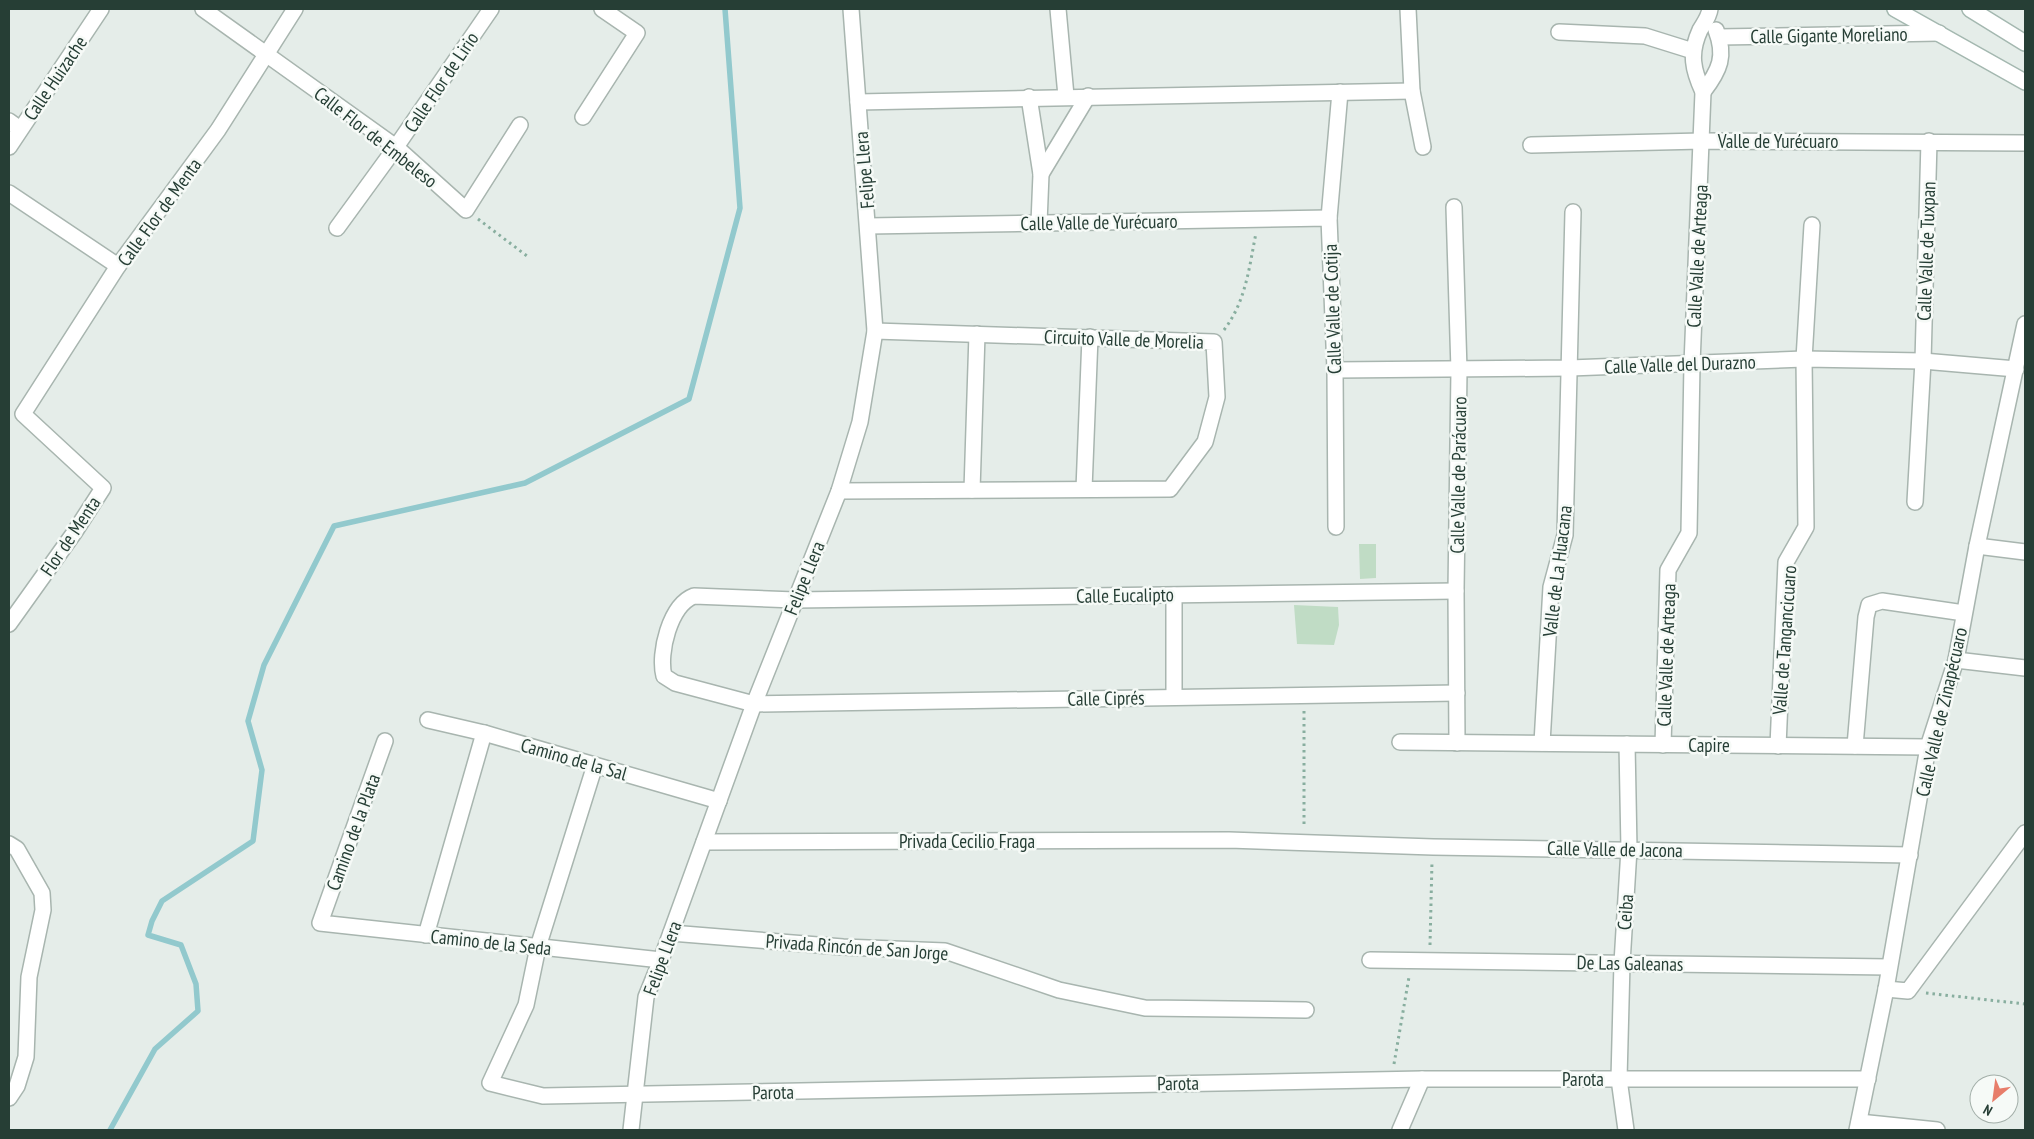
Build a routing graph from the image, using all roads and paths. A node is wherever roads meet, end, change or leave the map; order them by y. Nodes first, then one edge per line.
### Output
1 (101, 9) edge
2 (203, 9) edge
3 (295, 9) edge
4 (491, 9) edge
5 (602, 9) edge
6 (851, 9) edge
7 (1058, 9) edge
8 (1408, 9) edge
9 (1896, 9) edge
10 (1970, 9) edge
11 (1710, 12) edge
12 (1559, 32) dead end
13 (1939, 34) junction
14 (1719, 37) junction
15 (2025, 43) edge
16 (1693, 51) junction
17 (265, 53) junction
18 (2025, 82) edge
19 (1412, 91) junction
20 (1340, 92) junction
21 (1704, 92) junction
22 (1066, 96) junction
23 (1088, 96) junction
24 (1029, 97) junction
25 (858, 102) junction
26 (583, 117) dead end
27 (15, 125) edge
28 (520, 125) dead end
29 (1702, 141) junction
30 (1929, 141) junction
31 (2025, 143) edge
32 (1531, 145) dead end
33 (9, 147) edge
34 (396, 147) junction
35 (1423, 147) dead end
36 (1041, 174) junction
37 (9, 193) edge
38 (1454, 208) dead end
39 (466, 210) junction
40 (1573, 212) dead end
41 (1329, 218) junction
42 (1258, 219) junction
43 (1039, 223) junction
44 (1812, 225) dead end
45 (868, 226) junction
46 (337, 228) dead end
47 (527, 256) dead end
48 (118, 266) junction
49 (2025, 324) edge
50 (875, 331) junction
51 (977, 334) junction
52 (1090, 337) junction
53 (1214, 342) junction
54 (1804, 359) junction
55 (1923, 361) junction
56 (1692, 364) junction
57 (1570, 368) junction
58 (1334, 370) junction
59 (1460, 370) junction
60 (2020, 370) edge
61 (23, 414) joint
62 (1084, 489) junction
63 (972, 490) junction
64 (839, 491) junction
65 (1915, 502) dead end
66 (1336, 527) dead end
67 (1977, 546) junction
68 (2025, 552) edge
69 (1456, 591) junction
70 (1174, 595) junction
71 (795, 600) junction
72 (1964, 613) junction
73 (9, 624) edge
74 (1956, 660) junction
75 (2025, 668) edge
76 (1457, 693) junction
77 (1304, 695) junction
78 (1174, 697) junction
79 (754, 704) junction
80 (428, 720) dead end
81 (484, 733) junction
82 (385, 741) dead end
83 (1400, 742) dead end
84 (1457, 743) junction
85 (1542, 743) junction
86 (1628, 744) junction
87 (1663, 745) junction
88 (1778, 746) junction
89 (1855, 746) junction
90 (1928, 747) junction
91 (595, 765) junction
92 (719, 801) junction
93 (2025, 833) edge
94 (704, 842) junction
95 (1304, 842) junction
96 (9, 844) edge
97 (1433, 847) junction
98 (1629, 849) junction
99 (1910, 855) junction
100 (320, 923) joint
101 (671, 933) junction
102 (426, 935) junction
103 (538, 947) junction
104 (661, 960) junction
105 (1370, 960) dead end
106 (1412, 960) junction
107 (1430, 960) junction
108 (1622, 963) junction
109 (1889, 967) junction
110 (1886, 988) junction
111 (1908, 991) junction
112 (2025, 1004) edge
113 (1306, 1010) dead end
114 (1422, 1078) junction
115 (1619, 1079) junction
116 (1868, 1079) junction
117 (1391, 1080) junction
118 (634, 1096) junction
119 (9, 1098) edge
120 (1858, 1126) edge
121 (631, 1130) edge
122 (1400, 1130) edge
123 (1626, 1130) edge
124 (1937, 1130) edge

1 - 27 street, Calle Huizache
2 - 17 street, Calle Flor de Embeleso
3 - 17 street, Calle Flor de Menta
4 - 34 street, Calle Flor de Lirio
5 - 26 street
6 - 25 street, Felipe Llera
7 - 22 street
8 - 19 street
9 - 13 street
10 - 15 street
11 - 14 street, Calle Valle de Arteaga
11 - 16 street, Calle Valle de Arteaga
12 - 16 street
13 - 14 street, Calle Gigante Moreliano
13 - 18 street
14 - 21 street, Calle Valle de Arteaga
16 - 21 street, Calle Valle de Arteaga
17 - 34 street, Calle Flor de Embeleso
17 - 48 street, Calle Flor de Menta
19 - 20 street
19 - 35 street
20 - 23 street
20 - 41 street, Calle Valle de Cotija
21 - 29 street, Calle Valle de Arteaga
22 - 23 street
22 - 24 street
23 - 36 street
24 - 25 street
24 - 36 street
25 - 45 street, Felipe Llera
27 - 33 street, Calle Huizache
28 - 39 street
29 - 30 street, Valle de Yurécuaro
29 - 32 street, Valle de Yurécuaro
29 - 56 street, Calle Valle de Arteaga
30 - 31 street, Valle de Yurécuaro
30 - 55 street, Calle Valle de Tuxpan
34 - 39 street, Calle Flor de Embeleso
34 - 46 street, Calle Flor de Lirio
36 - 43 street
37 - 48 street
38 - 59 street, Calle Valle de Parácuaro
39 - 47 path
40 - 57 street, Valle de La Huacana
41 - 42 street, Calle Valle de Yurécuaro
41 - 58 street, Calle Valle de Cotija
42 - 43 street, Calle Valle de Yurécuaro
42 - 53 path
43 - 45 street, Calle Valle de Yurécuaro
44 - 54 street, Valle de Tangancicuaro
45 - 50 street, Felipe Llera
48 - 61 street, Calle Flor de Menta
49 - 60 street, Calle Valle de Zinapécuaro
50 - 51 street, Circuito Valle de Morelia
50 - 64 street, Felipe Llera
51 - 52 street, Circuito Valle de Morelia
51 - 63 street
52 - 53 street, Circuito Valle de Morelia
52 - 62 street
53 - 62 street, Circuito Valle de Morelia
54 - 55 street, Calle Valle del Durazno
54 - 56 street, Calle Valle del Durazno
54 - 88 street, Valle de Tangancicuaro
55 - 60 street, Calle Valle del Durazno
55 - 65 street, Calle Valle de Tuxpan
56 - 57 street, Calle Valle del Durazno
56 - 87 street, Calle Valle de Arteaga
57 - 59 street, Calle Valle del Durazno
57 - 85 street, Valle de La Huacana
58 - 59 street, Calle Valle del Durazno
58 - 66 street, Calle Valle de Cotija
59 - 69 street, Calle Valle de Parácuaro
60 - 67 street, Calle Valle de Zinapécuaro
61 - 73 street, Flor de Menta
62 - 63 street, Circuito Valle de Morelia
63 - 64 street, Circuito Valle de Morelia
64 - 71 street, Felipe Llera
67 - 68 street
67 - 72 street, Calle Valle de Zinapécuaro
69 - 70 street, Calle Eucalipto
69 - 76 street, Calle Valle de Parácuaro
70 - 71 street, Calle Eucalipto
70 - 78 street
71 - 79 street, Felipe Llera
71 - 79 street, Calle Eucalipto
72 - 74 street, Calle Valle de Zinapécuaro
72 - 89 street
74 - 75 street
74 - 90 street, Calle Valle de Zinapécuaro
76 - 77 street, Calle Ciprés
76 - 84 street, Calle Valle de Parácuaro
77 - 78 street, Calle Ciprés
77 - 95 path
78 - 79 street, Calle Ciprés
79 - 92 street, Felipe Llera
80 - 81 street, Camino de la Sal
81 - 91 street, Camino de la Sal
81 - 102 street
82 - 100 street, Camino de la Plata
83 - 84 street, Capire
84 - 85 street, Capire
85 - 86 street, Capire
86 - 87 street, Capire
86 - 98 street, Ceiba
87 - 88 street, Capire
88 - 89 street, Capire
89 - 90 street, Capire
90 - 99 street, Calle Valle de Zinapécuaro
91 - 92 street, Camino de la Sal
91 - 103 street
92 - 94 street, Felipe Llera
93 - 111 street
94 - 95 street, Privada Cecilio Fraga
94 - 101 street, Felipe Llera
95 - 97 street, Calle Valle de Jacona
96 - 119 street
97 - 98 street, Calle Valle de Jacona
97 - 107 path
98 - 99 street, Calle Valle de Jacona
98 - 108 street, Ceiba
99 - 109 street, Calle Valle de Zinapécuaro
100 - 102 street, Camino de la Seda
101 - 104 street, Felipe Llera
101 - 113 street, Privada Rincón de San Jorge
102 - 103 street, Camino de la Seda
103 - 104 street, Camino de la Seda
103 - 118 street, Parota
104 - 118 street, Felipe Llera
105 - 106 street, De Las Galeanas
106 - 107 street, De Las Galeanas
106 - 117 path
107 - 108 street, De Las Galeanas
108 - 109 street, De Las Galeanas
108 - 115 street, Ceiba
109 - 110 street, Calle Valle de Zinapécuaro
110 - 111 street
110 - 116 street, Calle Valle de Zinapécuaro
111 - 112 path
114 - 115 street, Parota
114 - 117 street, Parota
114 - 122 street
115 - 116 street, Parota
115 - 123 street, Ceiba
116 - 120 street, Calle Valle de Zinapécuaro
117 - 118 street, Parota
118 - 121 street, Felipe Llera
120 - 124 street

